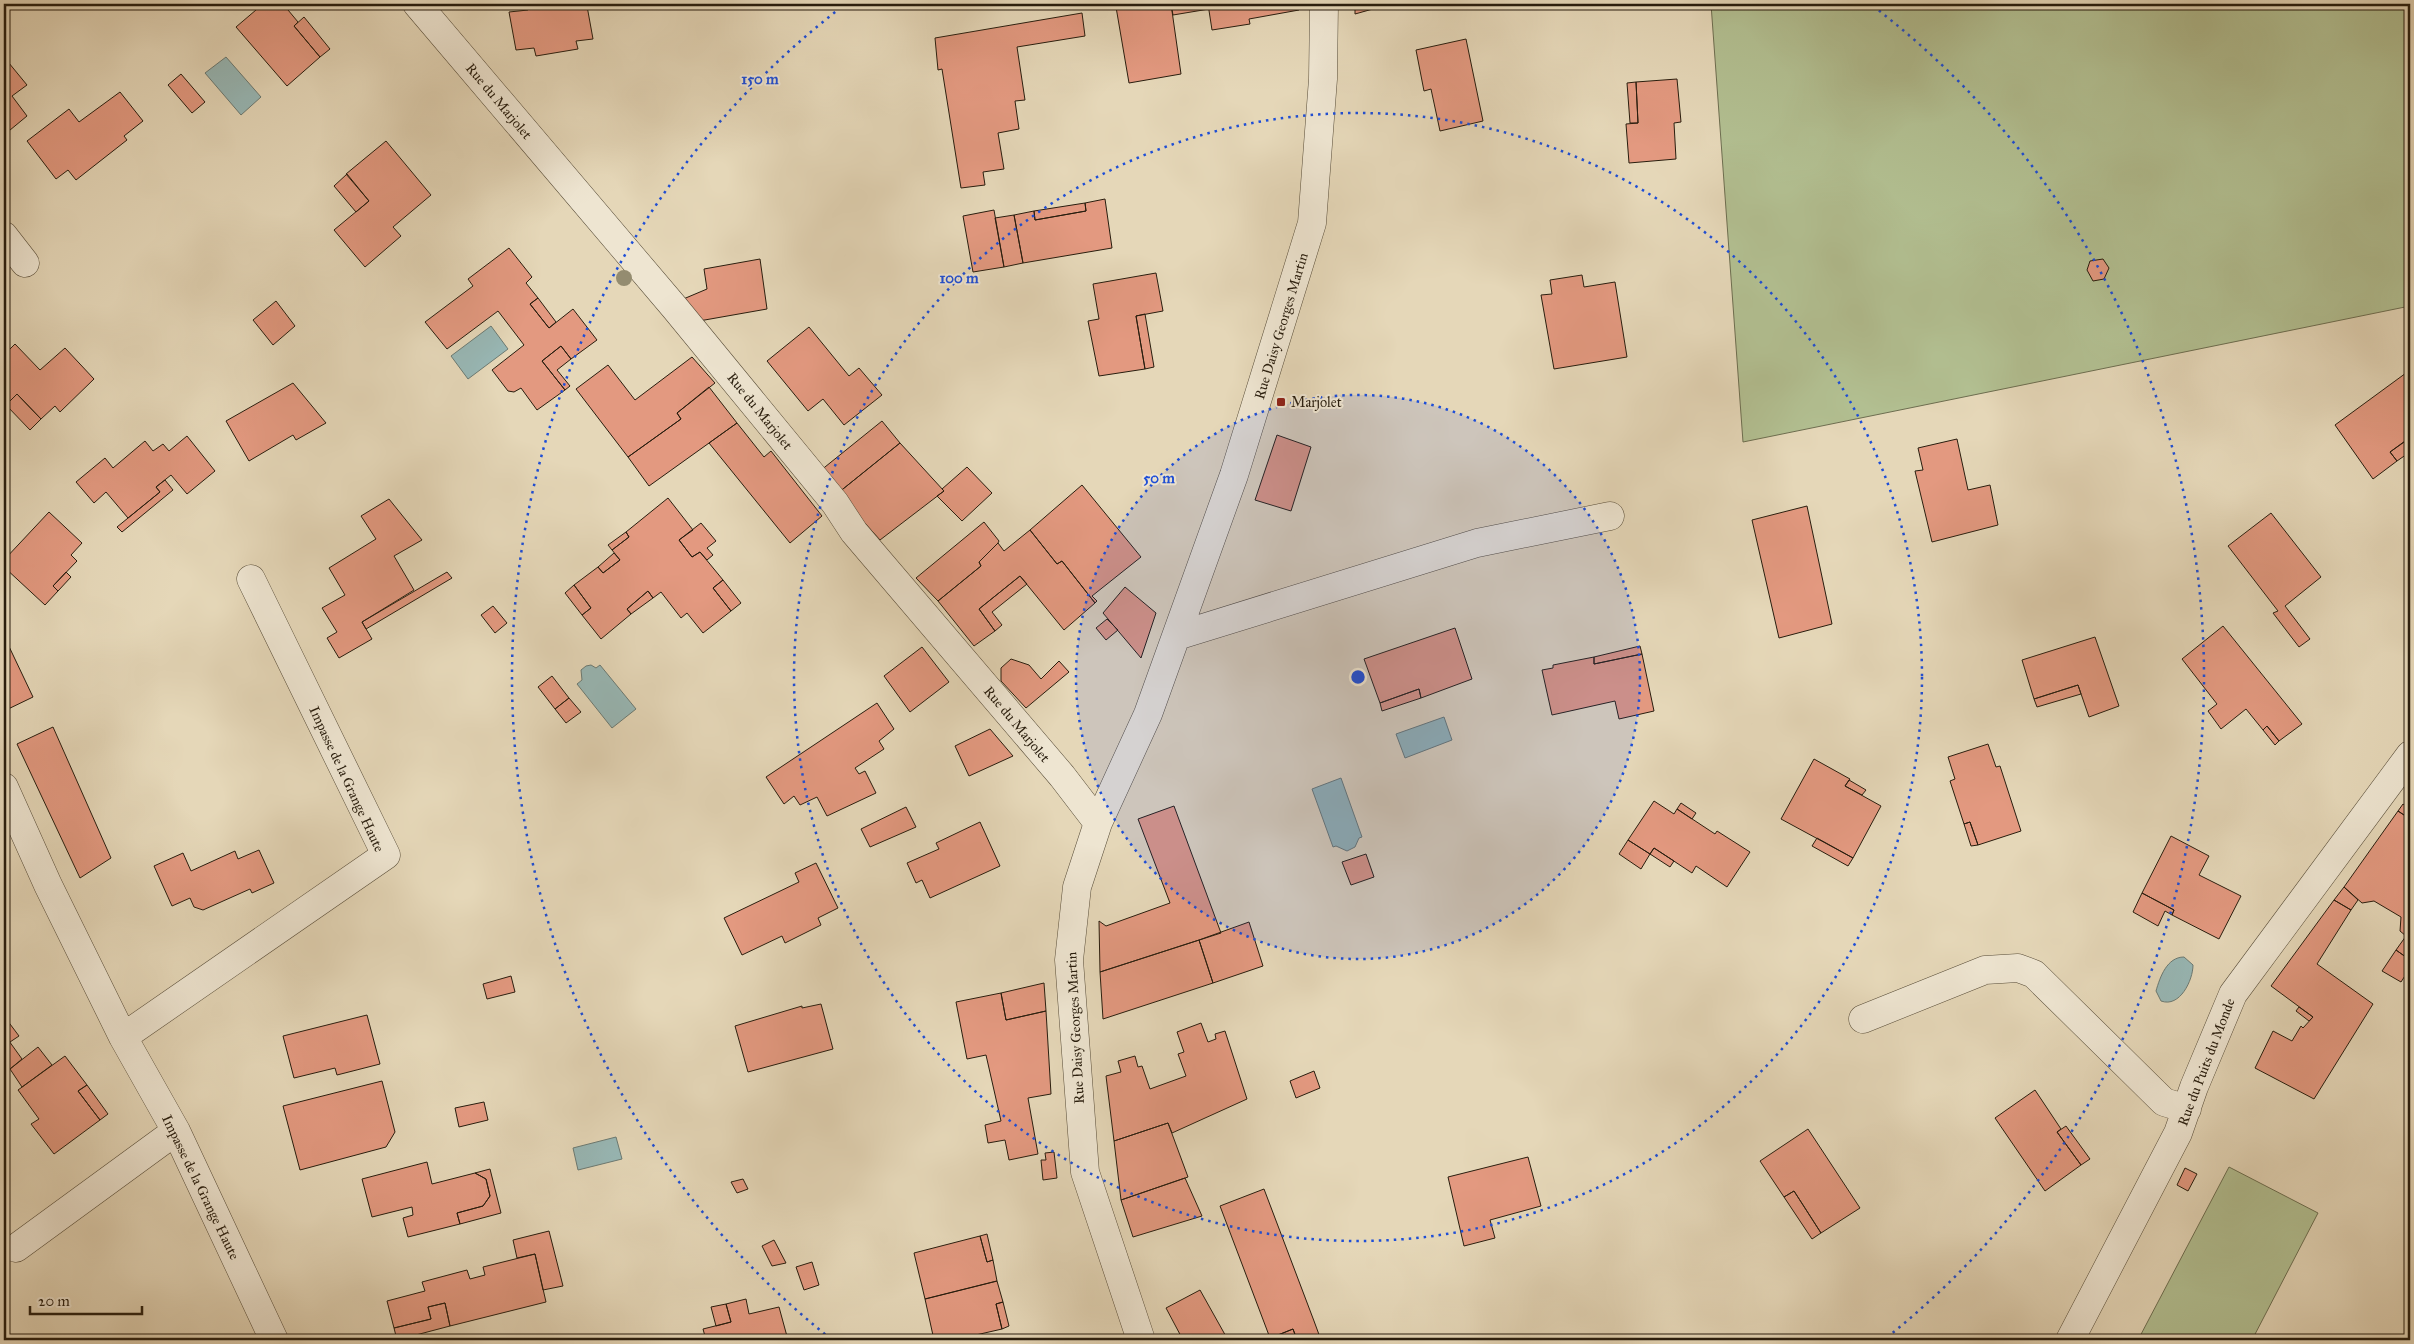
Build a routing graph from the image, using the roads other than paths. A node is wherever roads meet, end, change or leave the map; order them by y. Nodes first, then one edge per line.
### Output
1 (416, 4) edge
2 (1324, 4) edge
3 (4, 236) edge
4 (25, 262) dead end
5 (1610, 516) dead end
6 (251, 579) dead end
7 (1177, 636) junction
8 (2410, 755) edge
9 (4, 787) edge
10 (1098, 823) junction
11 (1862, 1020) dead end
12 (123, 1037) junction
13 (2187, 1109) junction
14 (176, 1131) junction
15 (16, 1248) dead end
16 (274, 1340) edge
17 (1142, 1340) edge
18 (2070, 1340) edge

1 - 10 street, Rue du Marjolet
2 - 7 street, Rue Daisy Georges Martin
3 - 4 street
5 - 7 street
6 - 12 street, Impasse de la Grange Haute
7 - 10 street, Rue Daisy Georges Martin
8 - 13 street, Rue du Puits du Monde
9 - 12 street, Impasse de la Grange Haute
10 - 17 street, Rue Daisy Georges Martin
11 - 13 street
12 - 14 street, Impasse de la Grange Haute
13 - 18 street, Rue du Puits du Monde
14 - 15 street
14 - 16 street, Impasse de la Grange Haute

